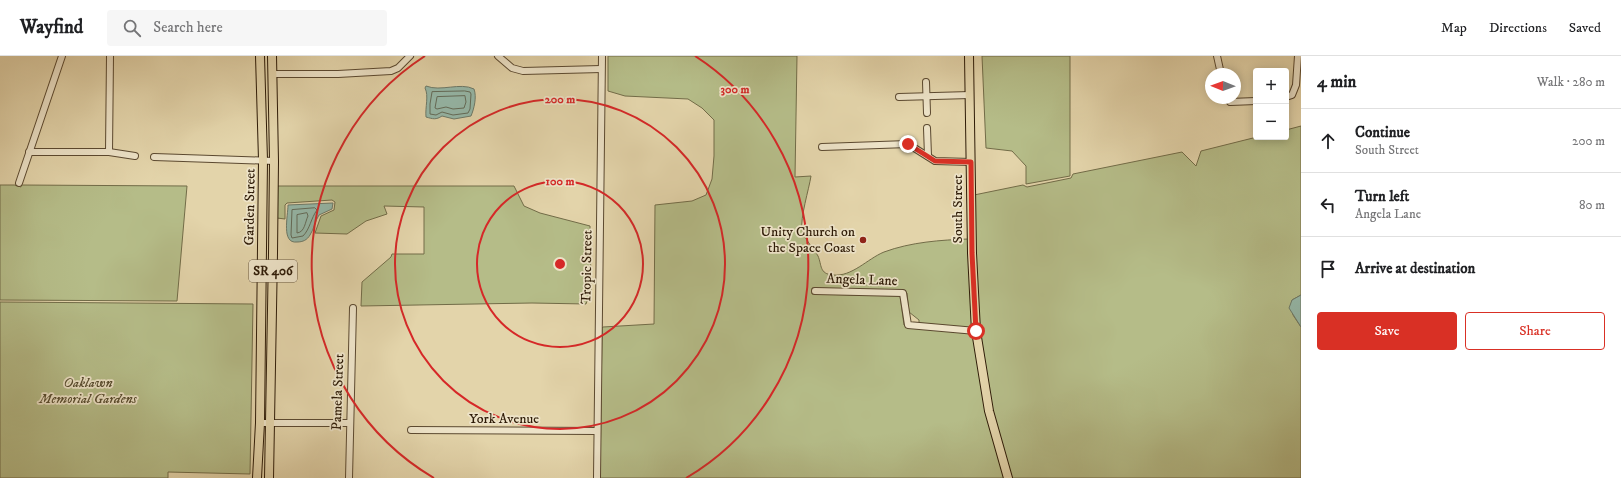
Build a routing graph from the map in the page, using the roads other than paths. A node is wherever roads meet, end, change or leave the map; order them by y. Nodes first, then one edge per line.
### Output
1 (62, 56) edge
2 (110, 56) edge
3 (260, 56) edge
4 (272, 56) edge
5 (410, 56) edge
6 (498, 56) edge
7 (602, 56) edge
8 (969, 56) edge
9 (1217, 56) edge
10 (1298, 56) edge
11 (1220, 68) edge
12 (602, 69) junction
13 (272, 74) junction
14 (926, 82) dead end
15 (970, 95) junction
16 (1289, 96) edge
17 (899, 97) dead end
18 (926, 97) junction
19 (1253, 101) edge
20 (1241, 102) edge
21 (927, 113) dead end
22 (927, 128) dead end
23 (822, 147) dead end
24 (29, 152) junction
25 (109, 152) junction
26 (135, 156) dead end
27 (928, 156) junction
28 (154, 157) dead end
29 (263, 160) junction
30 (274, 161) junction
31 (971, 162) junction
32 (18, 184) dead end
33 (262, 252) junction
34 (274, 253) junction
35 (815, 291) dead end
36 (353, 308) dead end
37 (976, 331) junction
38 (261, 355) junction
39 (272, 355) junction
40 (260, 423) junction
41 (271, 423) junction
42 (349, 423) junction
43 (411, 430) dead end
44 (597, 431) junction
45 (257, 474) edge
46 (269, 474) edge
47 (349, 478) edge
48 (597, 478) edge
49 (1008, 478) edge

1 - 24 street
2 - 25 street
3 - 29 main road, Garden Street / SR 406
4 - 13 main road, Garden Street / SR 406
5 - 13 street
6 - 12 street
7 - 12 street, Tropic Street
8 - 15 main road, South Street
9 - 11 street
10 - 16 street
12 - 44 street, Tropic Street
13 - 30 main road, Garden Street / SR 406
14 - 18 street
15 - 18 street
15 - 31 main road, South Street
17 - 18 street
18 - 21 street
19 - 20 street
22 - 27 street
23 - 27 street
24 - 25 street
24 - 32 street
25 - 26 street
27 - 31 street
28 - 29 street
29 - 30 street
29 - 33 main road, Garden Street / SR 406
30 - 34 main road, Garden Street / SR 406
31 - 37 main road, South Street
33 - 34 street
33 - 38 main road, Garden Street / SR 406
34 - 39 main road, Garden Street / SR 406
35 - 37 street, Angela Lane
36 - 42 street, Pamela Street
37 - 49 main road, South Street
38 - 39 street
38 - 40 main road, Garden Street / SR 406
39 - 41 main road, Garden Street / SR 406
40 - 41 street
40 - 45 main road, Garden Street / SR 406
41 - 42 street
41 - 46 main road, Garden Street / SR 406
42 - 47 street, Pamela Street
43 - 44 street, York Avenue
44 - 48 street, Tropic Street
45 - 46 street

